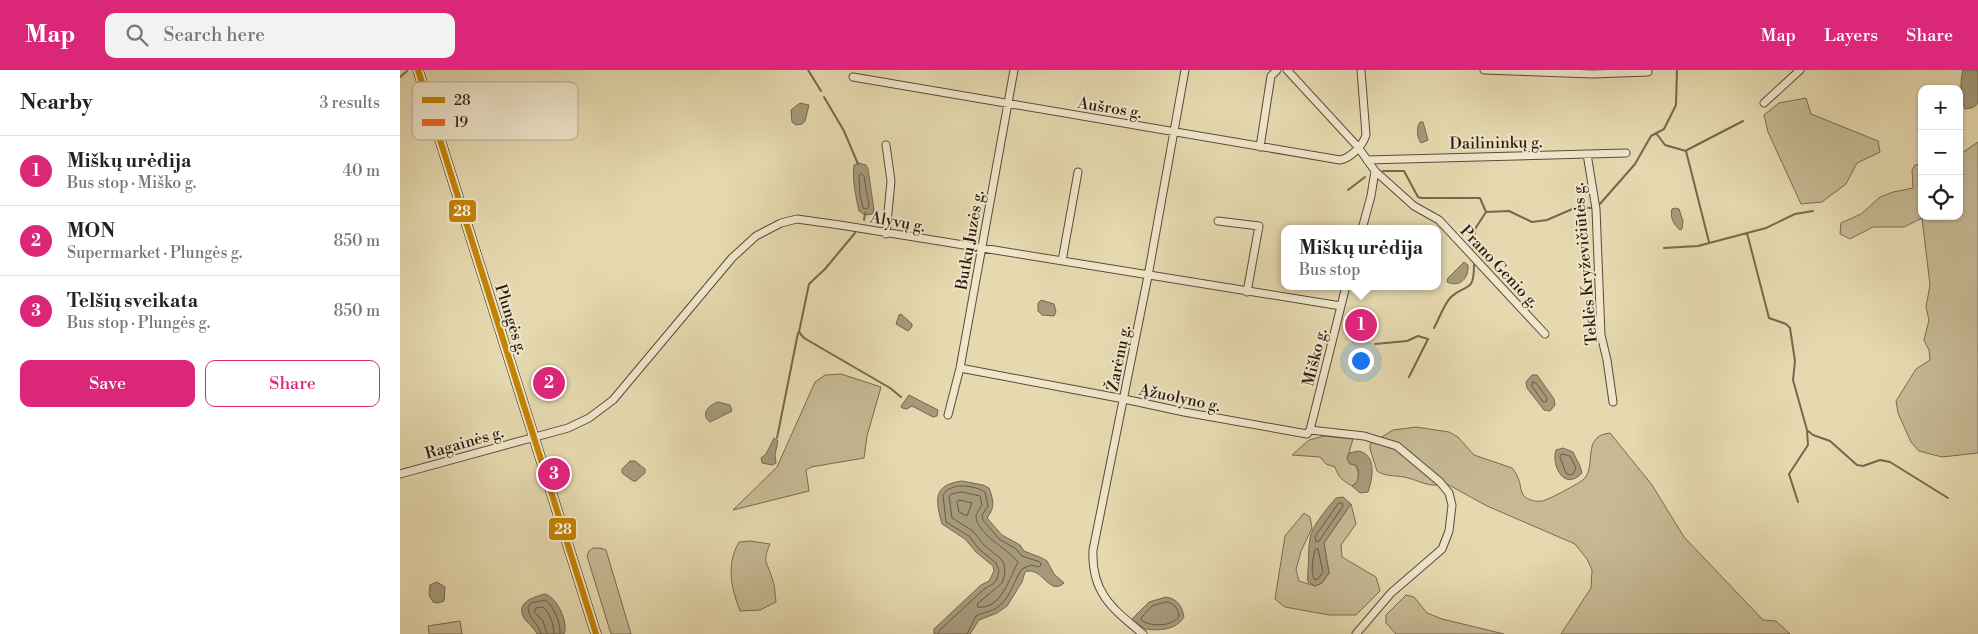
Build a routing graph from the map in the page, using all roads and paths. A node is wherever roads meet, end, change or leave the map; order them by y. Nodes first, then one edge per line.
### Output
1 (418, 70) edge
2 (1014, 70) edge
3 (1185, 70) edge
4 (1276, 70) edge
5 (1287, 70) edge
6 (1361, 70) edge
7 (1484, 70) edge
8 (1800, 70) edge
9 (1648, 72) dead end
10 (853, 77) dead end
11 (422, 82) edge
12 (1764, 103) dead end
13 (1008, 104) junction
14 (1174, 131) junction
15 (440, 140) edge
16 (886, 145) dead end
17 (1260, 147) junction
18 (1358, 147) junction
19 (1626, 153) dead end
20 (1588, 154) junction
21 (1367, 160) junction
22 (1374, 171) junction
23 (1078, 172) dead end
24 (1218, 221) dead end
25 (1363, 225) edge
26 (886, 234) junction
27 (981, 248) junction
28 (1062, 261) junction
29 (1148, 276) junction
30 (1345, 290) edge
31 (1247, 292) junction
32 (1341, 306) junction
33 (1545, 334) dead end
34 (960, 368) junction
35 (1124, 399) junction
36 (1612, 402) dead end
37 (948, 414) dead end
38 (1308, 432) junction
39 (535, 437) junction
40 (400, 474) edge
41 (596, 634) edge
42 (1143, 634) edge
43 (1356, 634) edge

1 - 11 main road, Plungės g.
2 - 13 street, Butkų Juzės g.
3 - 14 street, Žarėnų g.
4 - 17 street
5 - 18 street, Prano Genio g.
6 - 18 street
7 - 9 street
8 - 12 street
10 - 13 street, Aušros g.
13 - 14 street, Aušros g.
13 - 27 street, Butkų Juzės g.
14 - 17 street, Aušros g.
14 - 29 street, Žarėnų g.
15 - 39 main road, Plungės g.
16 - 26 street
17 - 18 street, Aušros g.
18 - 21 street, Prano Genio g.
19 - 20 street, Dailininkų g.
20 - 21 street, Dailininkų g.
20 - 36 street, Teklės Kryževičiūtės g.
21 - 22 street, Prano Genio g.
22 - 25 street
22 - 33 street, Prano Genio g.
23 - 28 street
24 - 31 street
26 - 27 street, Alyvų g.
26 - 39 street, Alyvų g.
27 - 28 street, Alyvų g.
27 - 34 street, Butkų Juzės g.
28 - 29 street, Alyvų g.
29 - 31 street, Alyvų g.
29 - 35 street, Žarėnų g.
30 - 32 street, Miško g.
31 - 32 street, Alyvų g.
32 - 38 street, Miško g.
34 - 35 street, Ąžuolyno g.
34 - 37 street, Butkų Juzės g.
35 - 38 street, Ąžuolyno g.
35 - 42 street, Žarėnų g.
38 - 43 street, Ąžuolyno g.
39 - 40 street, Ragainės g.
39 - 41 main road, Plungės g.

